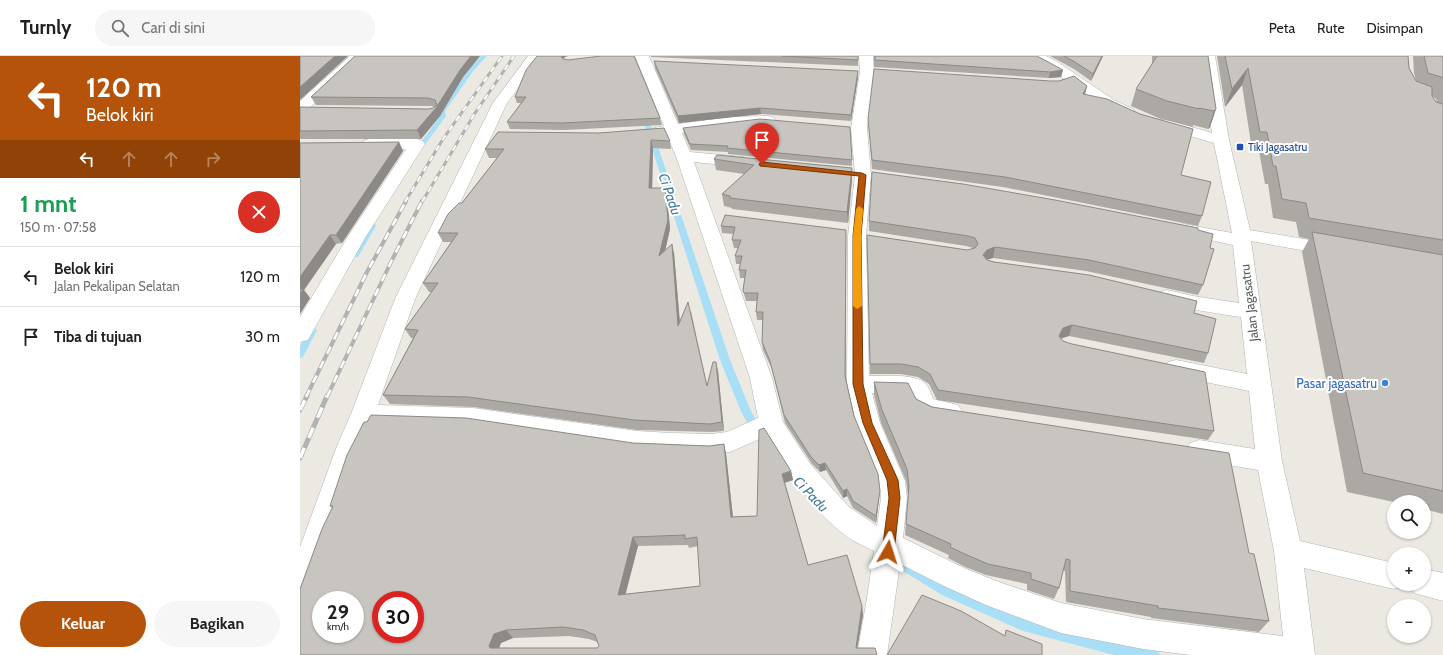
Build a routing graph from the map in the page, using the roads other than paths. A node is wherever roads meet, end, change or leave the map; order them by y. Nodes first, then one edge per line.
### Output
1 (358, 56) edge
2 (535, 56) edge
3 (866, 56) edge
4 (1036, 56) edge
5 (1208, 56) edge
6 (649, 60) edge
7 (851, 71) edge
8 (867, 72) junction
9 (882, 73) edge
10 (1075, 78) junction
11 (1057, 84) edge
12 (300, 110) edge
13 (316, 110) edge
14 (784, 121) edge
15 (667, 130) junction
16 (644, 133) edge
17 (1221, 140) junction
18 (354, 144) edge
19 (684, 156) junction
20 (760, 164) edge
21 (1165, 226) edge
22 (1241, 233) junction
23 (1350, 247) edge
24 (1147, 292) edge
25 (1250, 312) junction
26 (301, 330) edge
27 (1160, 364) edge
28 (858, 384) junction
29 (1259, 385) junction
30 (362, 414) junction
31 (970, 414) edge
32 (769, 424) junction
33 (1177, 446) edge
34 (1269, 461) junction
35 (888, 549) junction
36 (1288, 551) junction
37 (1387, 574) edge
38 (1431, 584) edge
39 (300, 587) edge
40 (1443, 587) edge
41 (1300, 654) edge
42 (872, 655) edge

1 - 12 street
2 - 30 street
3 - 8 street
4 - 10 street
5 - 17 street, Jalan Jagasatru
6 - 15 street
7 - 8 street
8 - 9 street
8 - 28 street
10 - 11 street
10 - 17 street
12 - 13 street
14 - 15 street
15 - 16 street
15 - 19 street
17 - 22 street, Jalan Jagasatru
18 - 26 street
19 - 20 street
19 - 32 street
21 - 22 street
22 - 23 street
22 - 25 street, Jalan Jagasatru
24 - 25 street
25 - 29 street, Jalan Jagasatru
27 - 29 street
28 - 31 street
28 - 35 street
29 - 34 street, Jalan Jagasatru
30 - 32 street
30 - 39 street
32 - 35 street
33 - 34 street
34 - 36 street, Jalan Jagasatru
35 - 41 street
35 - 42 street
36 - 37 street
36 - 41 street, Jalan Jagasatru
38 - 40 street

